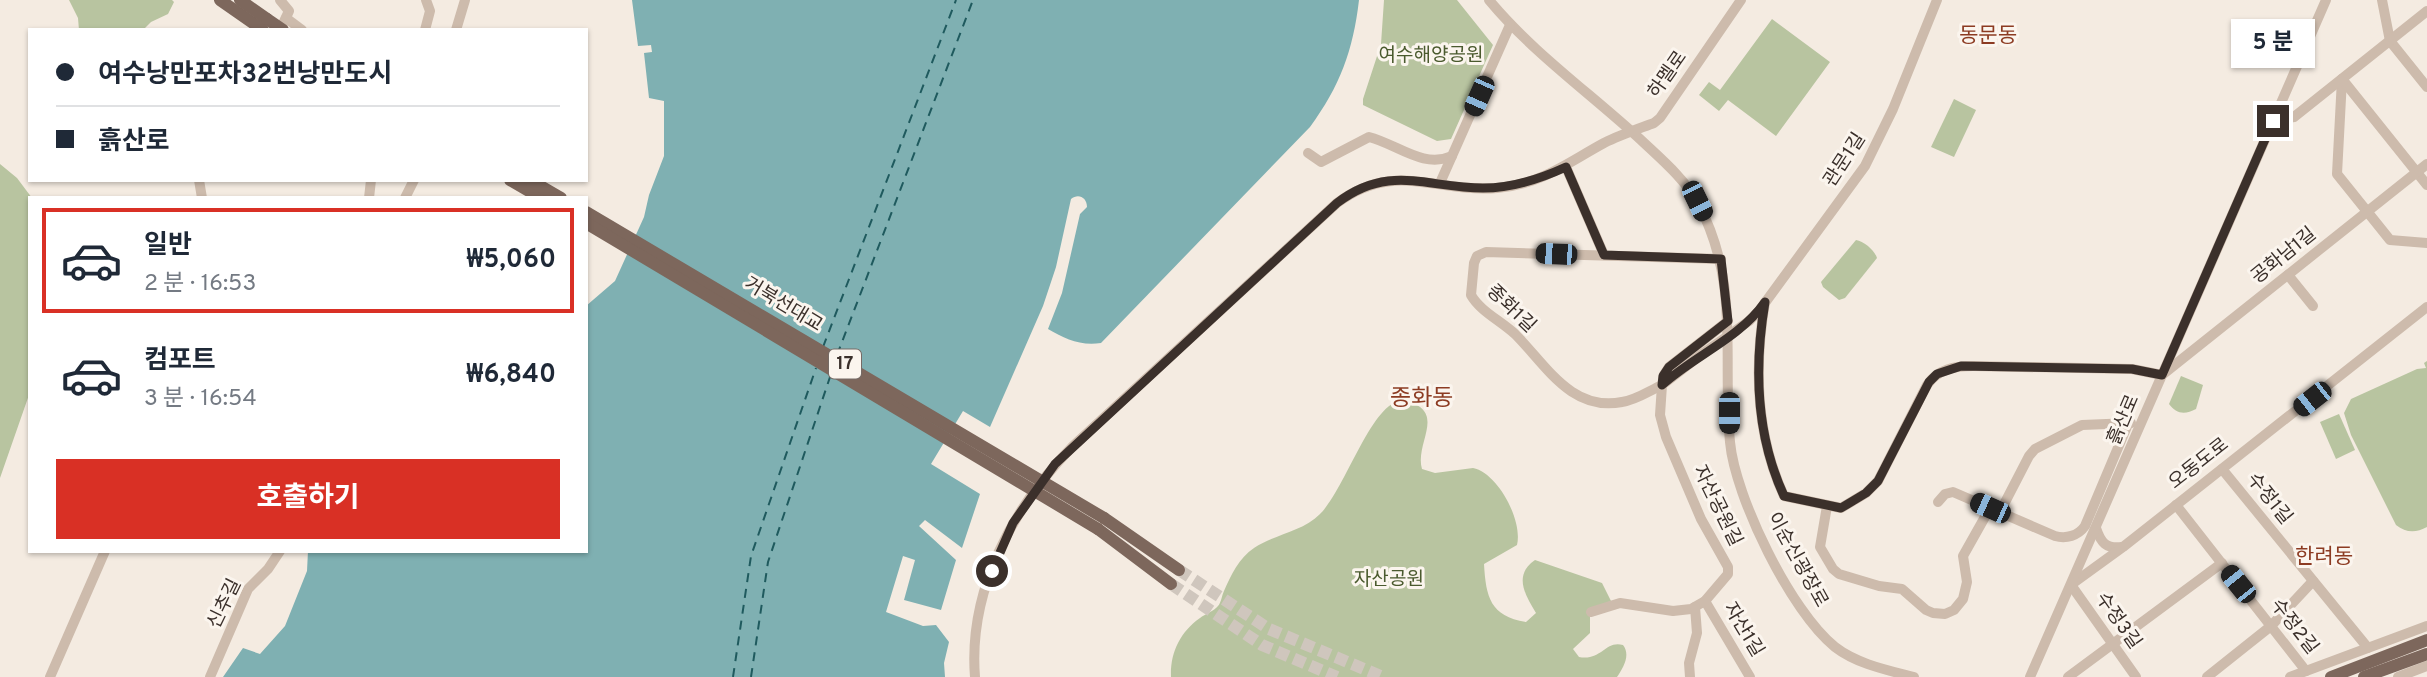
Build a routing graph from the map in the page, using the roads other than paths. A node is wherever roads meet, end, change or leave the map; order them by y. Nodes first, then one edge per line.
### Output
1 (220, 0) edge
2 (240, 0) edge
3 (280, 0) edge
4 (426, 0) edge
5 (465, 0) edge
6 (1489, 0) edge
7 (1741, 0) edge
8 (1937, 0) edge
9 (2326, 0) edge
10 (2382, 0) edge
11 (2427, 11) edge
12 (1510, 25) junction
13 (264, 26) edge
14 (283, 26) edge
15 (426, 28) edge
16 (457, 28) edge
17 (2390, 41) junction
18 (2342, 79) junction
19 (2427, 87) edge
20 (2273, 121) junction
21 (1631, 132) junction
22 (1308, 153) dead end
23 (1452, 156) junction
24 (2427, 164) edge
25 (1566, 167) junction
26 (2417, 172) junction
27 (513, 182) edge
28 (533, 182) edge
29 (1440, 183) junction
30 (2427, 185) edge
31 (537, 196) edge
32 (558, 196) edge
33 (2367, 212) junction
34 (588, 213) edge
35 (588, 224) edge
36 (2427, 243) edge
37 (1604, 255) junction
38 (1721, 259) junction
39 (2288, 275) junction
40 (1765, 302) junction
41 (2313, 306) dead end
42 (2427, 307) edge
43 (1728, 321) junction
44 (2162, 375) junction
45 (1662, 385) junction
46 (2142, 423) junction
47 (2127, 424) junction
48 (2222, 469) junction
49 (1938, 502) dead end
50 (2176, 505) junction
51 (1826, 506) junction
52 (1995, 510) junction
53 (1101, 524) junction
54 (2096, 528) junction
55 (2123, 547) junction
56 (104, 553) edge
57 (279, 553) edge
58 (2222, 564) junction
59 (1179, 570) tunnel mouth
60 (2313, 581) junction
61 (1171, 584) tunnel mouth
62 (2071, 585) junction
63 (1705, 601) junction
64 (1695, 607) junction
65 (1591, 612) dead end
66 (2271, 626) junction
67 (2427, 626) edge
68 (2427, 640) edge
69 (2114, 645) junction
70 (2368, 648) junction
71 (2427, 654) edge
72 (2427, 667) edge
73 (2306, 671) junction
74 (50, 677) edge
75 (211, 677) edge
76 (975, 677) edge
77 (1690, 677) edge
78 (1750, 677) edge
79 (1914, 677) edge
80 (2030, 677) edge
81 (2068, 677) edge
82 (2136, 677) edge
83 (2207, 677) edge
84 (2290, 677) edge
85 (2331, 677) edge
86 (2364, 677) edge
87 (2398, 677) edge

1 - 13 main road
2 - 13 main road
3 - 14 street
4 - 15 street
5 - 16 street
6 - 12 street, 이순신광장로
7 - 21 street, 하멜로
8 - 40 street, 관문1길
9 - 20 street, 흙산로
10 - 17 street
11 - 17 street
12 - 21 street, 이순신광장로
12 - 23 street
13 - 14 main road, bridge
17 - 18 street
17 - 19 street
18 - 20 street
18 - 26 street
18 - 33 street
20 - 44 street, 흙산로
21 - 25 street, 하멜로
21 - 38 street, 이순신광장로
22 - 23 street
23 - 29 street
24 - 26 street, 공화남1길
25 - 29 street, 하멜로
25 - 37 street
26 - 30 street
26 - 33 street, 공화남1길
27 - 31 main road
28 - 32 main road
29 - 76 street, 하멜로
33 - 36 street
33 - 39 street, 공화남1길
34 - 53 main road, 거북선대교 / 17, bridge
35 - 53 main road, 거북선대교 / 17, bridge
37 - 38 street, 종화1길
37 - 45 street, 종화1길
38 - 43 street, 이순신광장로
39 - 41 street
39 - 44 street, 공화남1길
40 - 45 street, 관문1길, bridge
40 - 51 street
42 - 48 street, 오동도로
43 - 45 street
43 - 79 street, 이순신광장로
44 - 46 street, 흙산로
44 - 51 street
45 - 63 street, 자산공원길
46 - 47 street
46 - 54 street, 흙산로
47 - 52 street
47 - 52 street
48 - 50 street, 오동도로
48 - 60 street, 수정1길
49 - 52 street
50 - 55 street, 오동도로
50 - 58 street, 수정2길
51 - 52 street
53 - 59 main road, 17
53 - 61 main road, 17
54 - 55 street
54 - 62 street, 흙산로
55 - 62 street, 오동도로
56 - 74 street
57 - 75 street, 신추길
58 - 66 street, 수정2길
58 - 69 street
60 - 66 street
60 - 70 street, 수정1길
62 - 69 street, 수정3길
62 - 80 street, 오동도로
63 - 64 street, 자산공원길
63 - 78 street, 자산1길
64 - 65 street, 자산공원길
64 - 77 street
66 - 73 street, 수정2길
66 - 83 street
67 - 70 street
68 - 85 main road
69 - 81 street
69 - 82 street, 수정3길
70 - 73 street
71 - 86 main road
72 - 87 street
73 - 84 street

